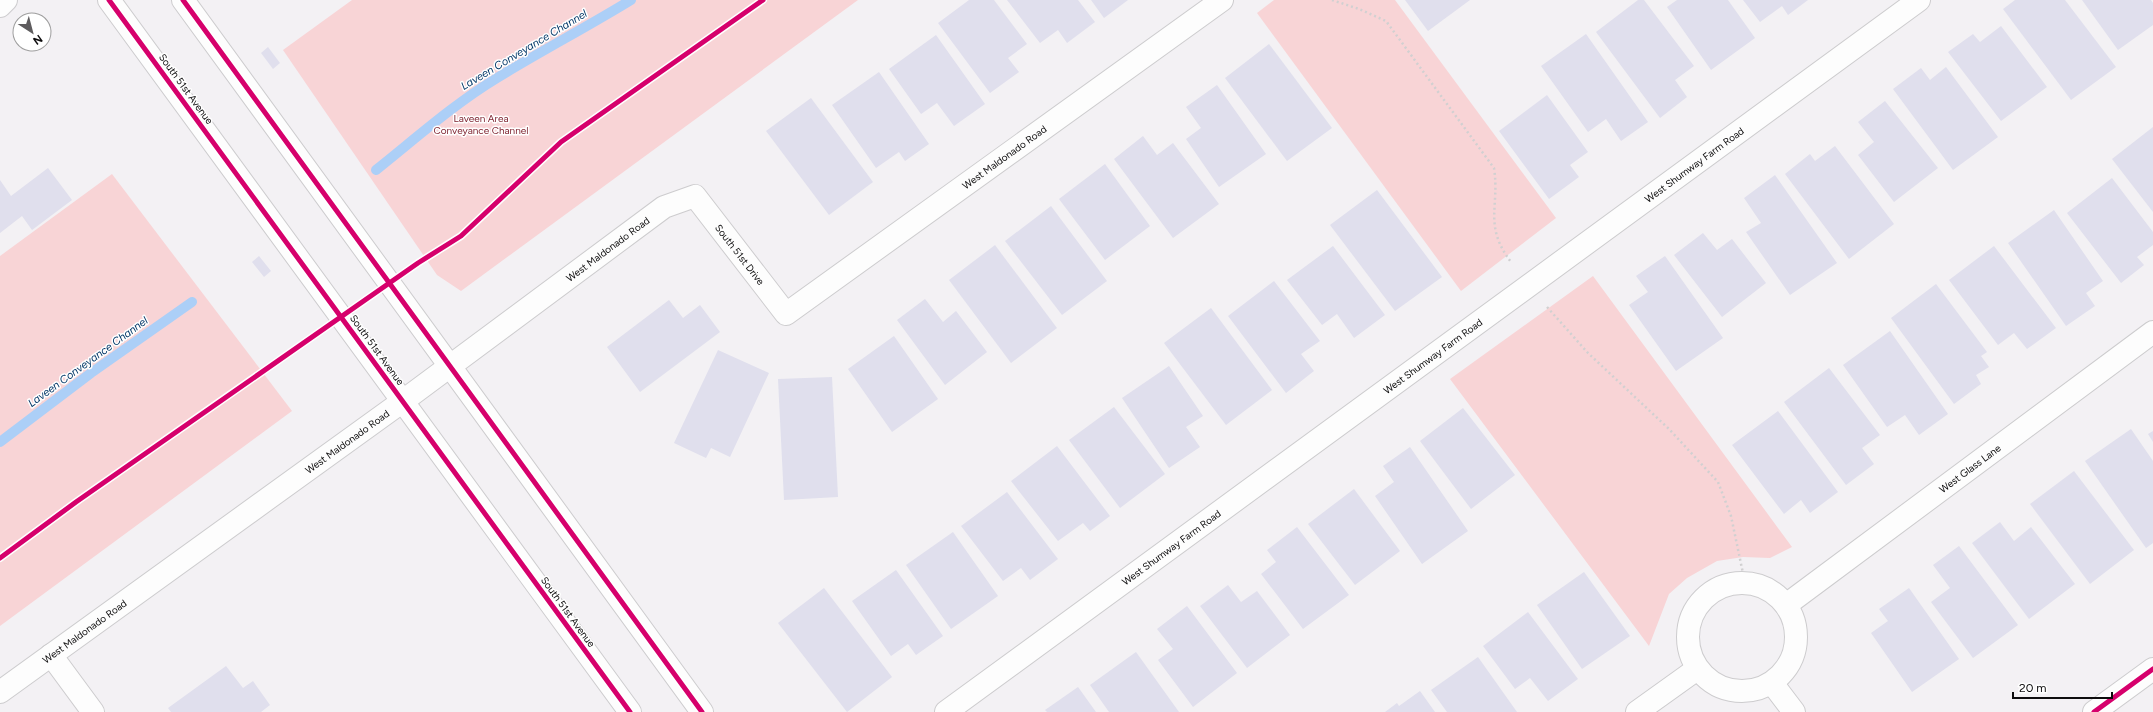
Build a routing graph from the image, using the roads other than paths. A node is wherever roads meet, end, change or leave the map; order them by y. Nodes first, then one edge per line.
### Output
1 (6, 0) edge
2 (109, 0) edge
3 (183, 0) edge
4 (1222, 0) edge
5 (1919, 0) edge
6 (0, 6) edge
7 (695, 196) joint
8 (786, 314) joint
9 (2153, 332) edge
10 (449, 366) junction
11 (403, 401) junction
12 (1786, 605) junction
13 (51, 654) junction
14 (1697, 669) junction
15 (2153, 669) edge
16 (1772, 683) junction
17 (0, 692) edge
18 (94, 712) edge
19 (630, 712) edge
20 (702, 712) edge
21 (946, 712) edge
22 (1637, 712) edge
23 (1794, 712) edge
24 (2094, 712) edge

1 - 6 street
2 - 11 street, South 51st Avenue
3 - 10 street
4 - 8 street, West Maldonado Road
5 - 21 street, West Shumway Farm Road
7 - 8 street, South 51st Drive
7 - 10 street, West Maldonado Road
9 - 12 street, West Glass Lane
10 - 11 street, West Maldonado Road
10 - 20 street
11 - 13 street, West Maldonado Road
11 - 19 street, South 51st Avenue
12 - 14 street
12 - 16 street
13 - 17 street, West Maldonado Road
13 - 18 street
14 - 16 street
14 - 22 street
15 - 24 street
16 - 23 street

